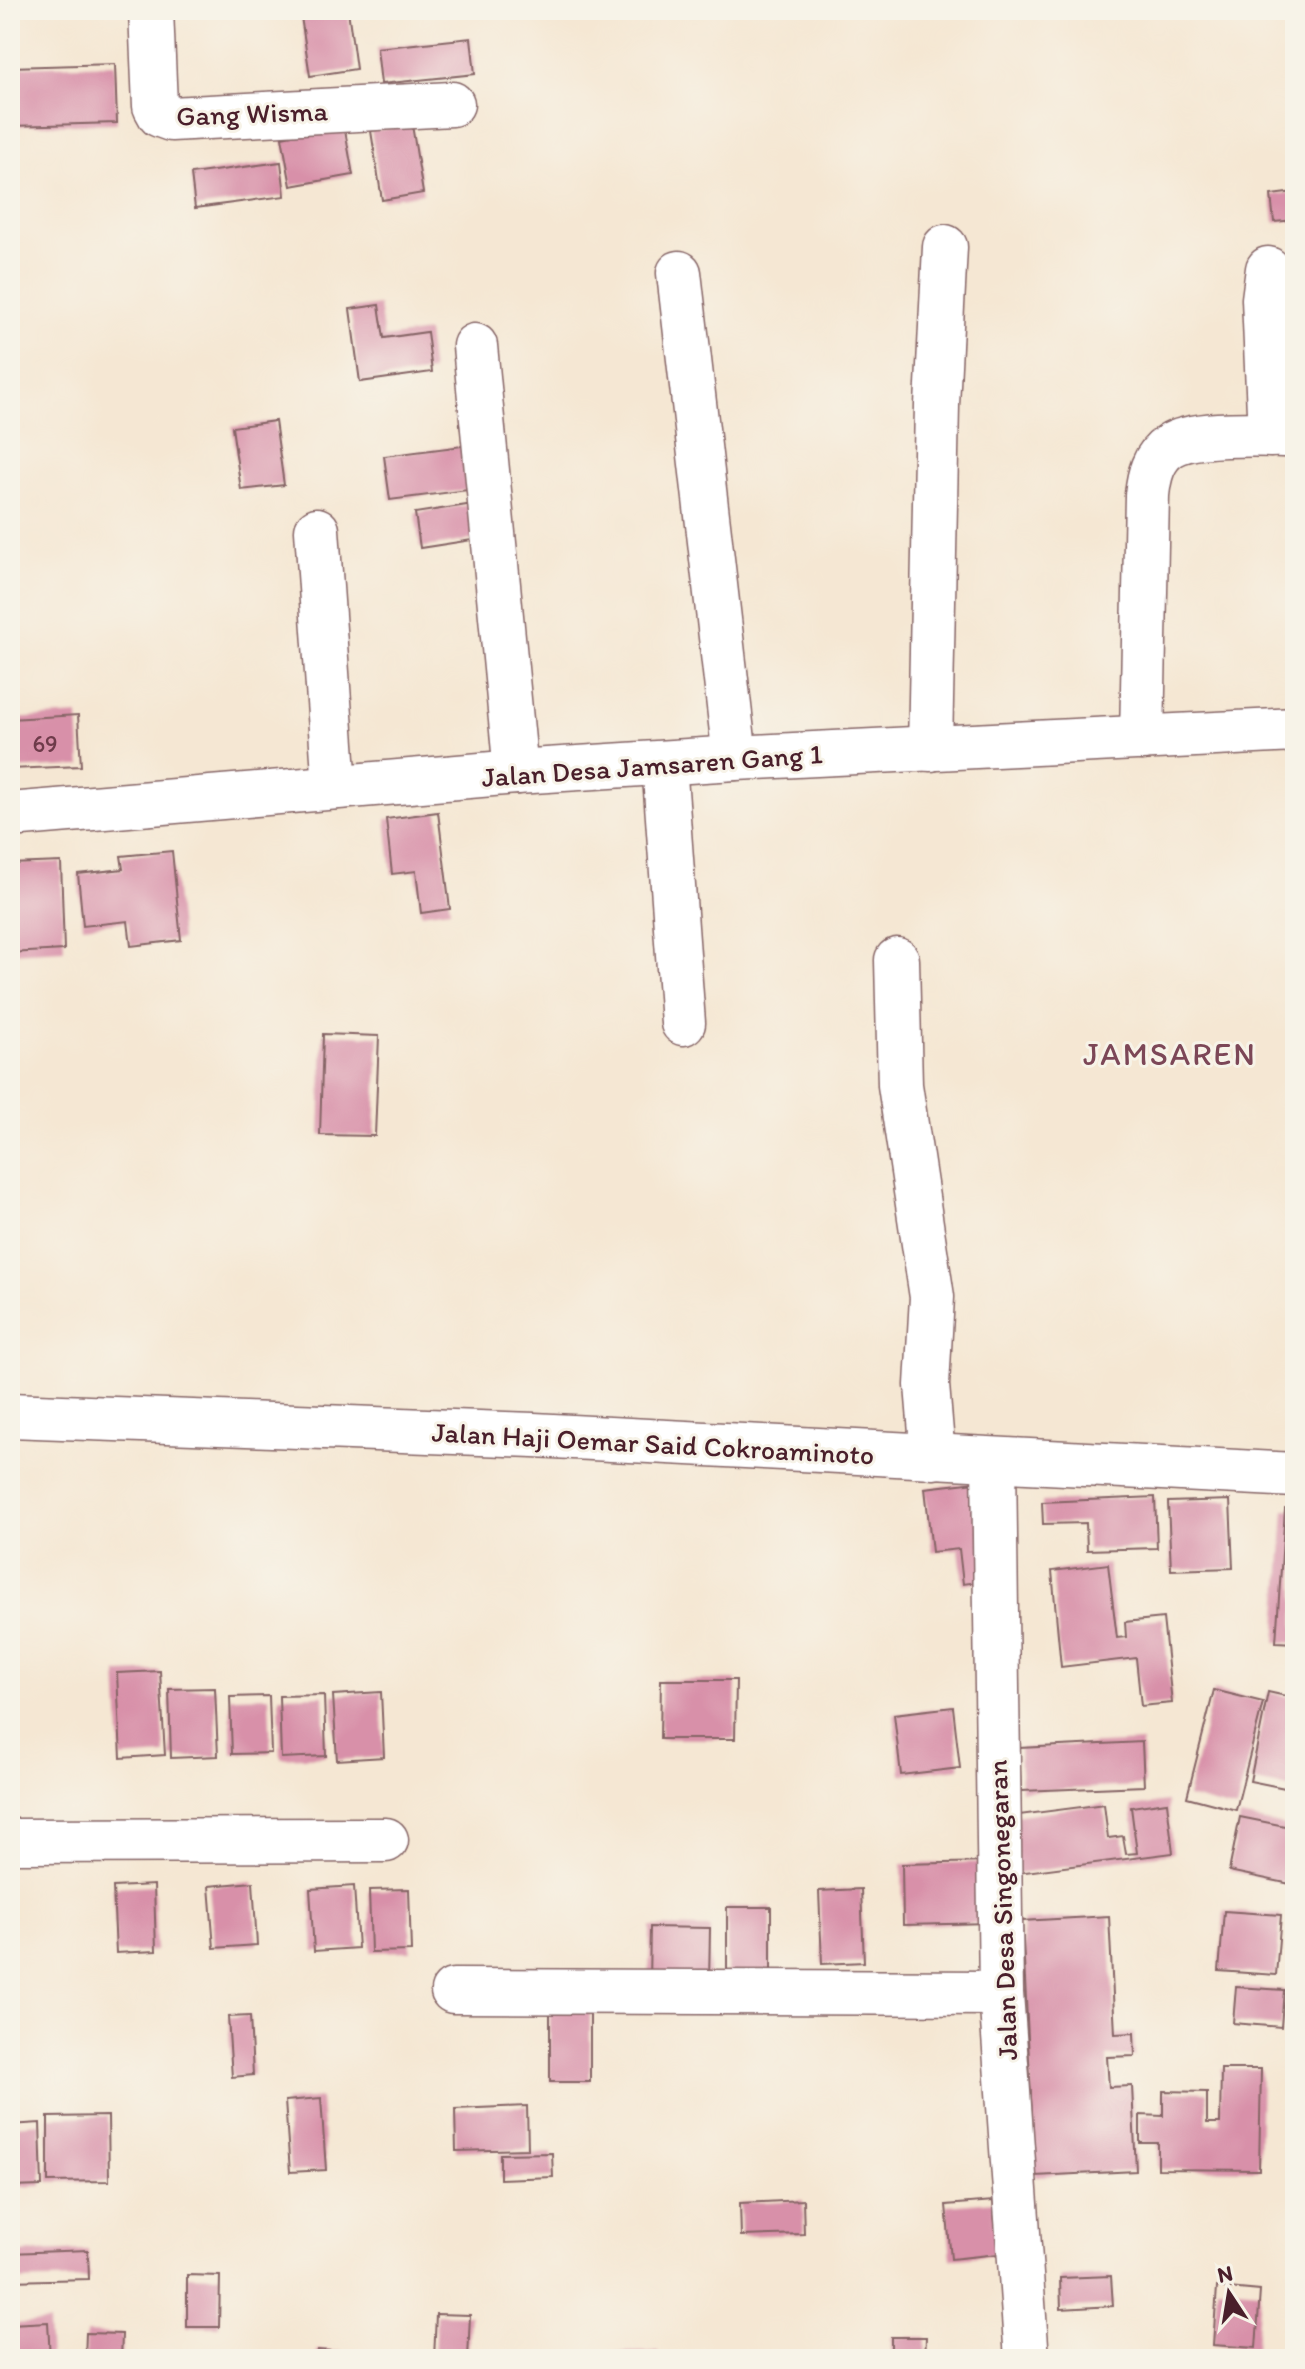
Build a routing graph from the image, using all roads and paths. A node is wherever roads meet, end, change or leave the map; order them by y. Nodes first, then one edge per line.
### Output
1 (151, 10) edge
2 (452, 104) dead end
3 (945, 247) dead end
4 (1268, 269) dead end
5 (679, 273) dead end
6 (475, 346) dead end
7 (1282, 435) edge
8 (317, 530) dead end
9 (1295, 730) edge
10 (1142, 738) junction
11 (930, 749) junction
12 (735, 758) junction
13 (664, 763) junction
14 (516, 772) junction
15 (335, 787) junction
16 (10, 815) edge
17 (897, 960) dead end
18 (683, 1023) dead end
19 (10, 1415) edge
20 (933, 1457) junction
21 (994, 1460) junction
22 (1295, 1475) edge
23 (386, 1840) dead end
24 (10, 1841) edge
25 (453, 1991) dead end
26 (1001, 1993) junction
27 (1027, 2359) edge

1 - 2 street, Gang Wisma
3 - 11 street
4 - 7 street
5 - 12 street
6 - 14 street
7 - 10 street
8 - 15 street
9 - 10 street, Jalan Desa Jamsaren Gang 1
10 - 11 street, Jalan Desa Jamsaren Gang 1
11 - 12 street, Jalan Desa Jamsaren Gang 1
12 - 13 street, Jalan Desa Jamsaren Gang 1
13 - 14 street, Jalan Desa Jamsaren Gang 1
13 - 18 street
14 - 15 street, Jalan Desa Jamsaren Gang 1
15 - 16 street, Jalan Desa Jamsaren Gang 1
17 - 20 street
19 - 20 street, Jalan Haji Oemar Said Cokroaminoto
20 - 21 street, Jalan Haji Oemar Said Cokroaminoto
21 - 22 street, Jalan Haji Oemar Said Cokroaminoto
21 - 26 street, Jalan Desa Singonegaran
23 - 24 street
25 - 26 street
26 - 27 street, Jalan Desa Singonegaran

